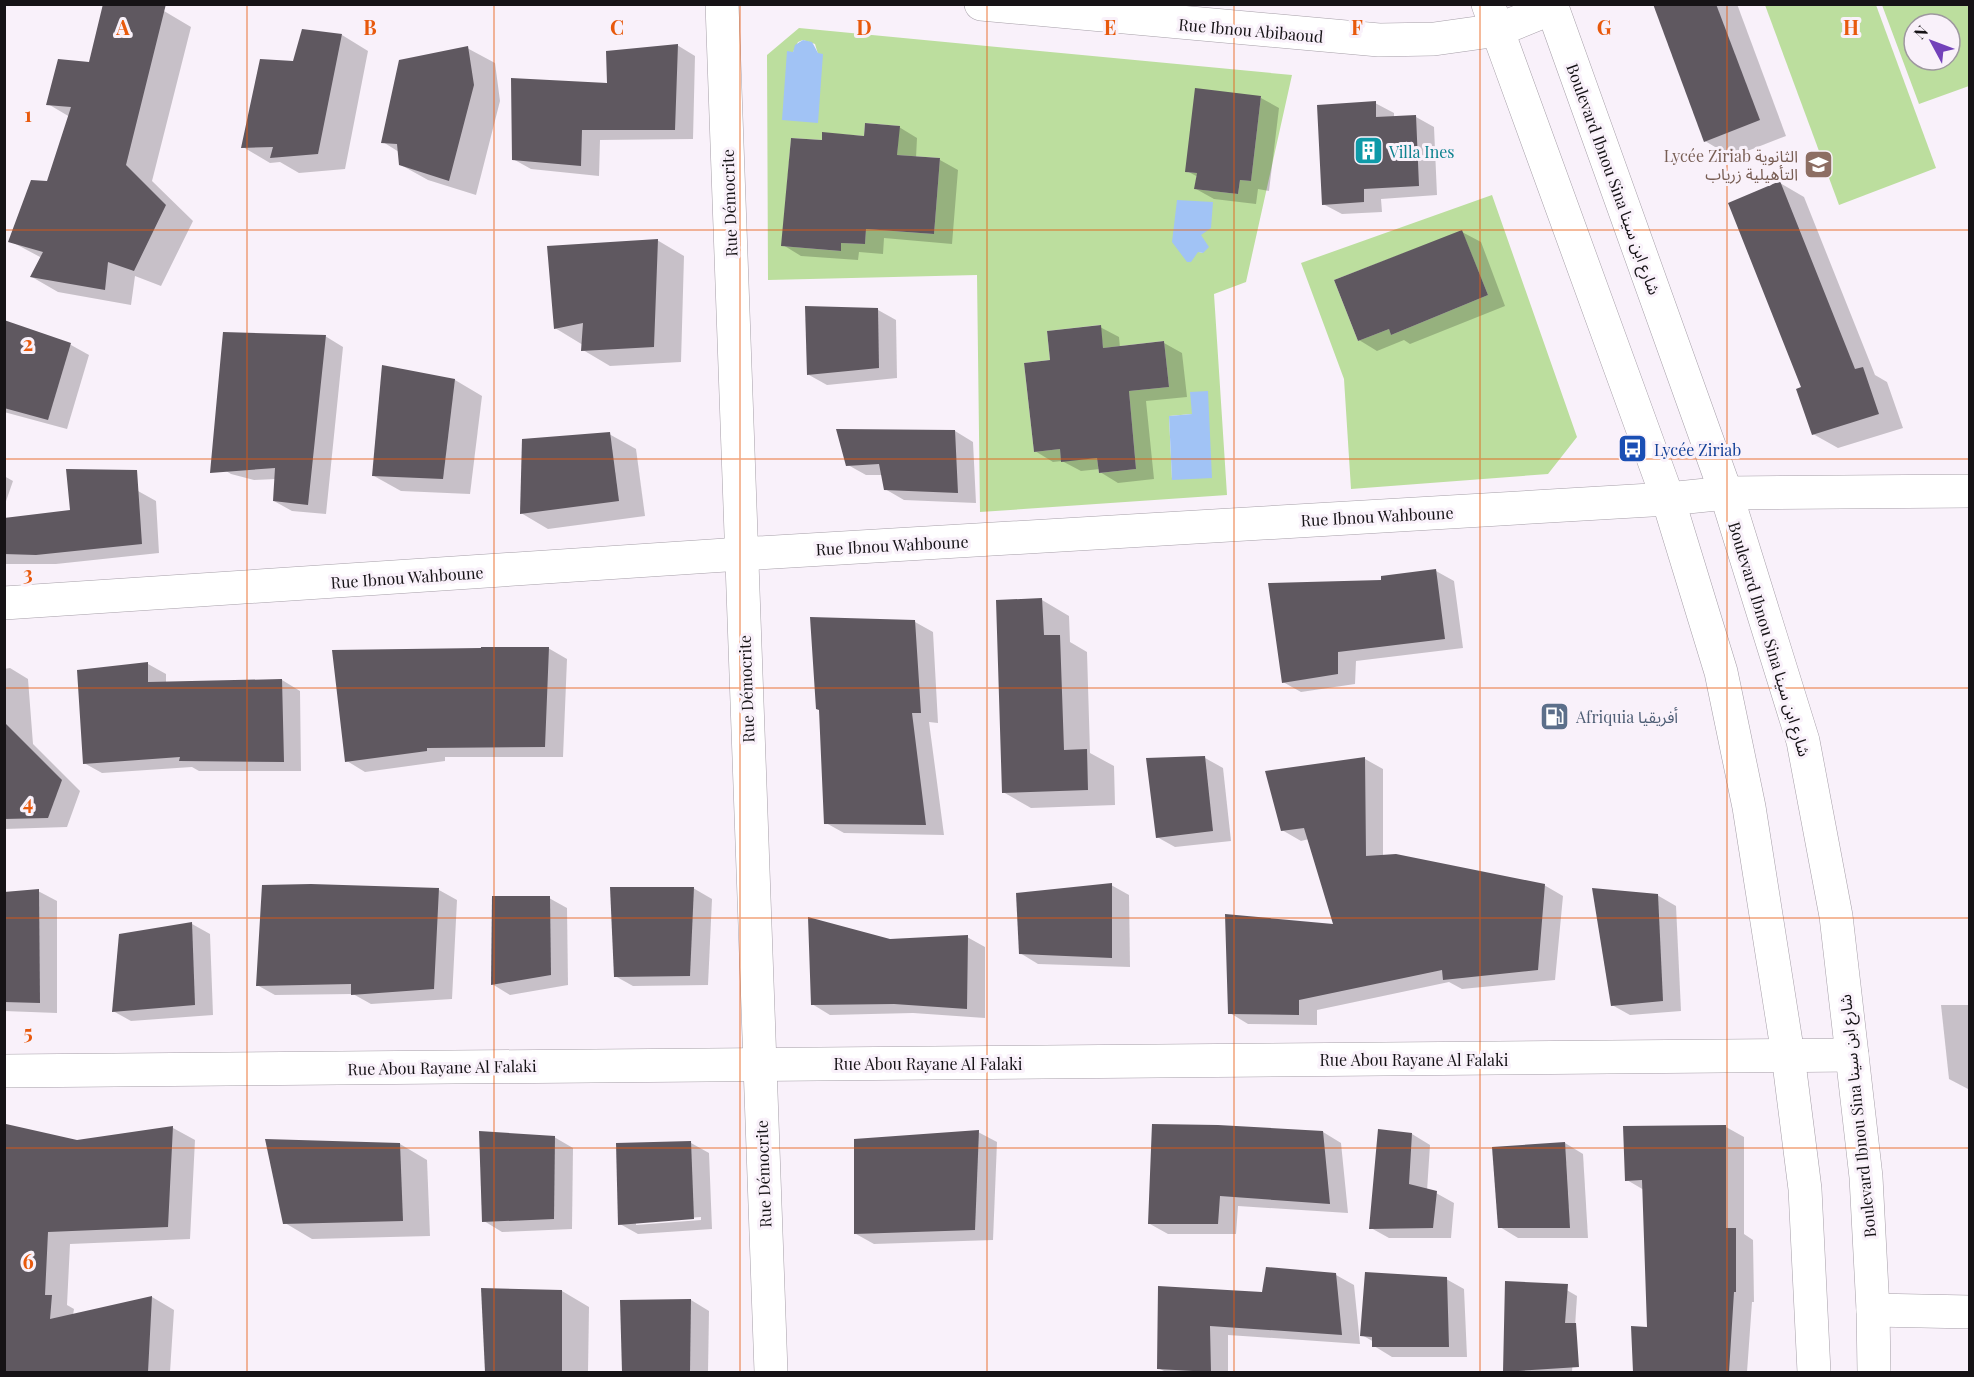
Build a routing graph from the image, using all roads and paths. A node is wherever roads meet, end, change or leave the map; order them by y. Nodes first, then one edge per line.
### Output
1 (722, 4) edge
2 (981, 4) edge
3 (1552, 6) edge
4 (1493, 17) edge
5 (1970, 491) edge
6 (1726, 493) junction
7 (1668, 499) junction
8 (741, 554) junction
9 (4, 603) edge
10 (1788, 1055) junction
11 (1852, 1055) junction
12 (759, 1064) junction
13 (4, 1071) edge
14 (1873, 1310) junction
15 (1970, 1312) edge
16 (771, 1372) edge
17 (1814, 1372) edge
18 (1874, 1372) edge

1 - 8 street, Rue Démocrite
2 - 4 street, Rue Ibnou Abibaoud
3 - 4 street, Rue Ibnou Abibaoud
3 - 6 street, Boulevard Ibnou Sina شارع ابن سينا
4 - 7 street
5 - 6 street, Rue Ibnou Wahboune
6 - 7 street, Rue Ibnou Wahboune
6 - 11 street, Boulevard Ibnou Sina شارع ابن سينا
7 - 8 street, Rue Ibnou Wahboune
7 - 10 street
8 - 9 street, Rue Ibnou Wahboune
8 - 12 street, Rue Démocrite
10 - 11 street, Rue Abou Rayane Al Falaki
10 - 12 street, Rue Abou Rayane Al Falaki
10 - 17 street
11 - 14 street, Boulevard Ibnou Sina شارع ابن سينا
12 - 13 street, Rue Abou Rayane Al Falaki
12 - 16 street, Rue Démocrite
14 - 15 street
14 - 18 street, Boulevard Ibnou Sina شارع ابن سينا

